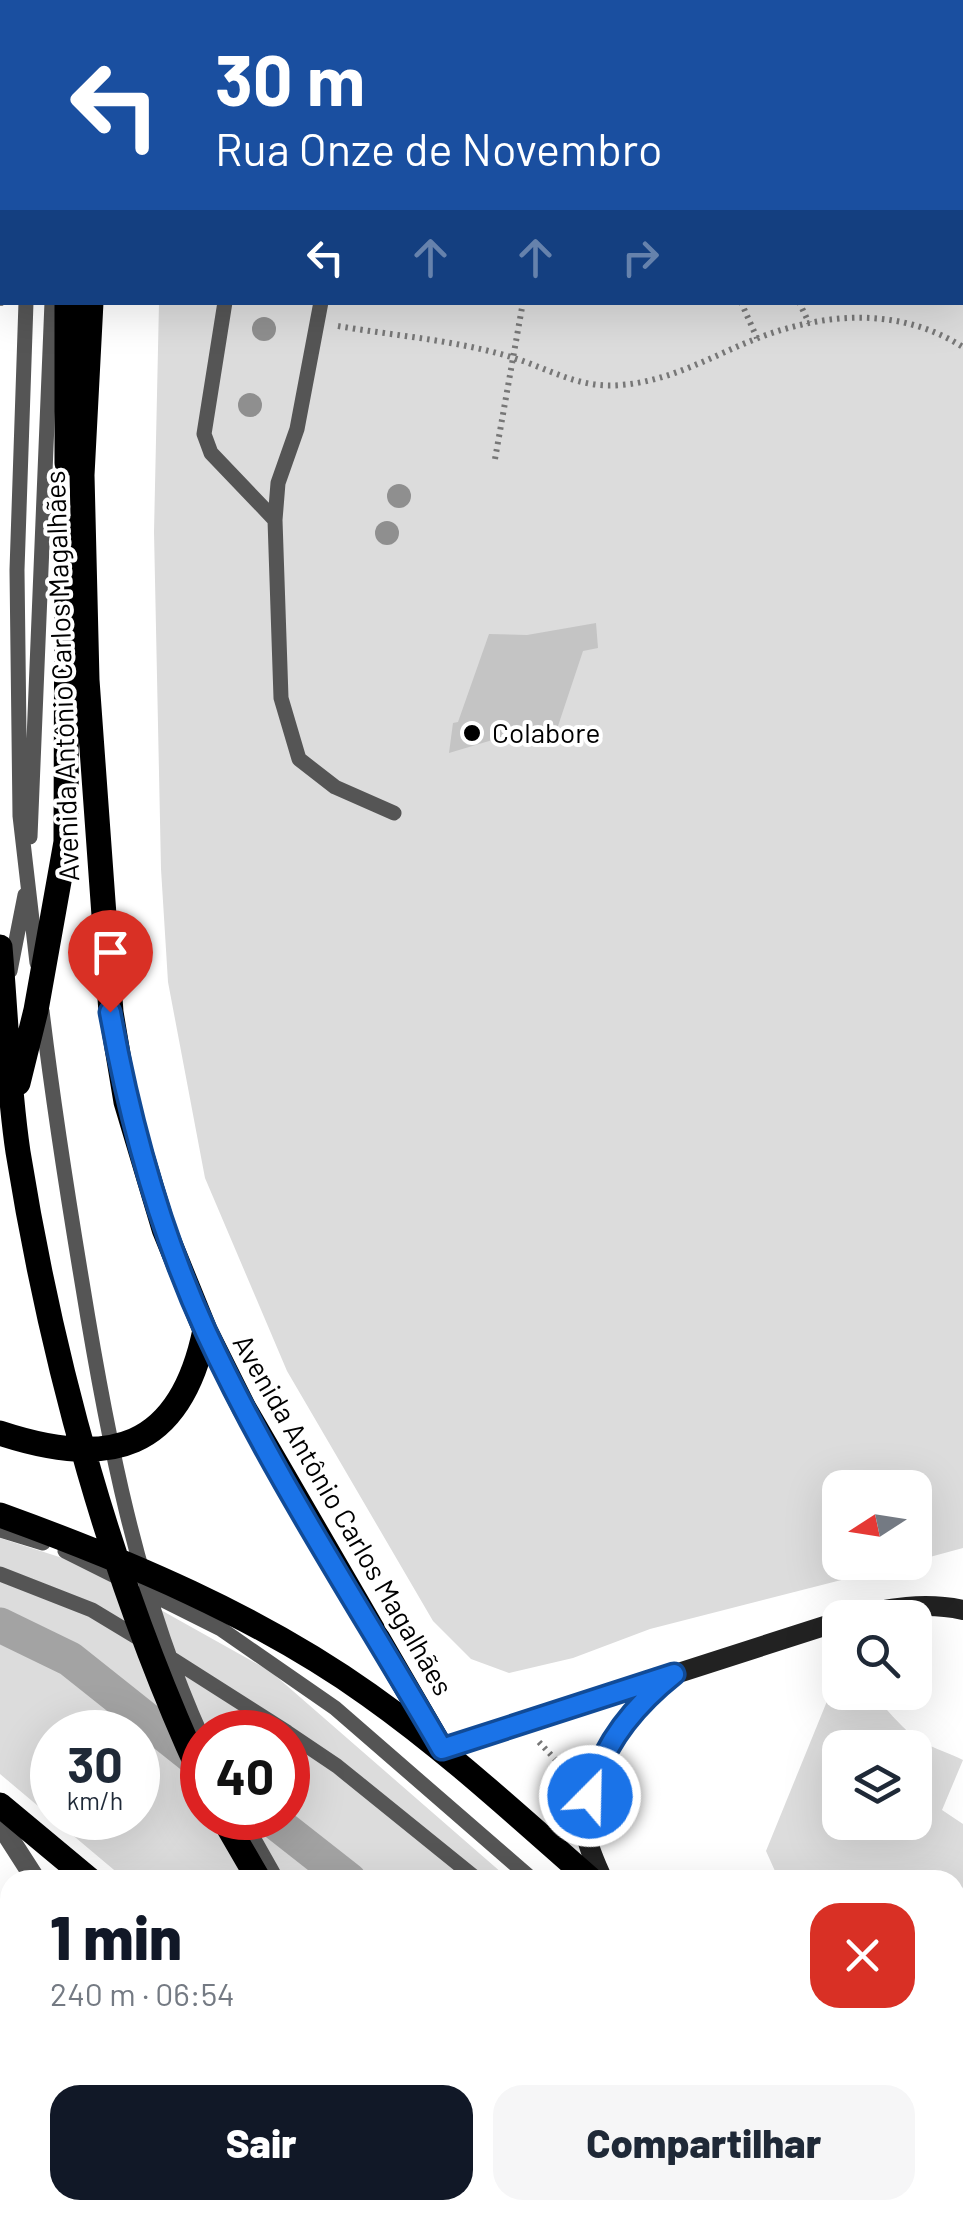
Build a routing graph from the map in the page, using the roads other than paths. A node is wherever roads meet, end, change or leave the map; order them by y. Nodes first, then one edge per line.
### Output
1 (26, 305) edge
2 (52, 305) edge
3 (67, 305) edge
4 (91, 305) edge
5 (225, 305) edge
6 (320, 305) edge
7 (274, 520) junction
8 (394, 813) dead end
9 (0, 948) edge
10 (0, 1024) edge
11 (0, 1124) edge
12 (205, 1330) junction
13 (0, 1434) edge
14 (0, 1515) edge
15 (0, 1530) edge
16 (0, 1574) edge
17 (932, 1607) edge
18 (963, 1610) edge
19 (822, 1627) edge
20 (674, 1674) junction
21 (190, 1710) edge
22 (251, 1710) edge
23 (180, 1726) edge
24 (310, 1748) edge
25 (442, 1749) junction
26 (0, 1805) edge
27 (0, 1824) edge
28 (236, 1840) edge
29 (255, 1840) edge
30 (30, 1870) edge
31 (78, 1870) edge
32 (253, 1870) edge
33 (272, 1870) edge
34 (466, 1870) edge
35 (522, 1870) edge
36 (579, 1870) edge
37 (600, 1870) edge

1 - 21 lane
2 - 10 lane
3 - 11 main road
4 - 12 main road, Avenida Antônio Carlos Magalhães
5 - 7 lane
6 - 7 lane
7 - 8 lane
9 - 23 main road
12 - 13 main road
12 - 25 main road, Avenida Antônio Carlos Magalhães
14 - 25 main road
15 - 35 lane
16 - 22 lane
17 - 18 street
19 - 20 street
20 - 25 street
20 - 37 street
24 - 34 lane
25 - 36 main road
26 - 31 main road
27 - 30 street
28 - 32 main road
29 - 33 lane

